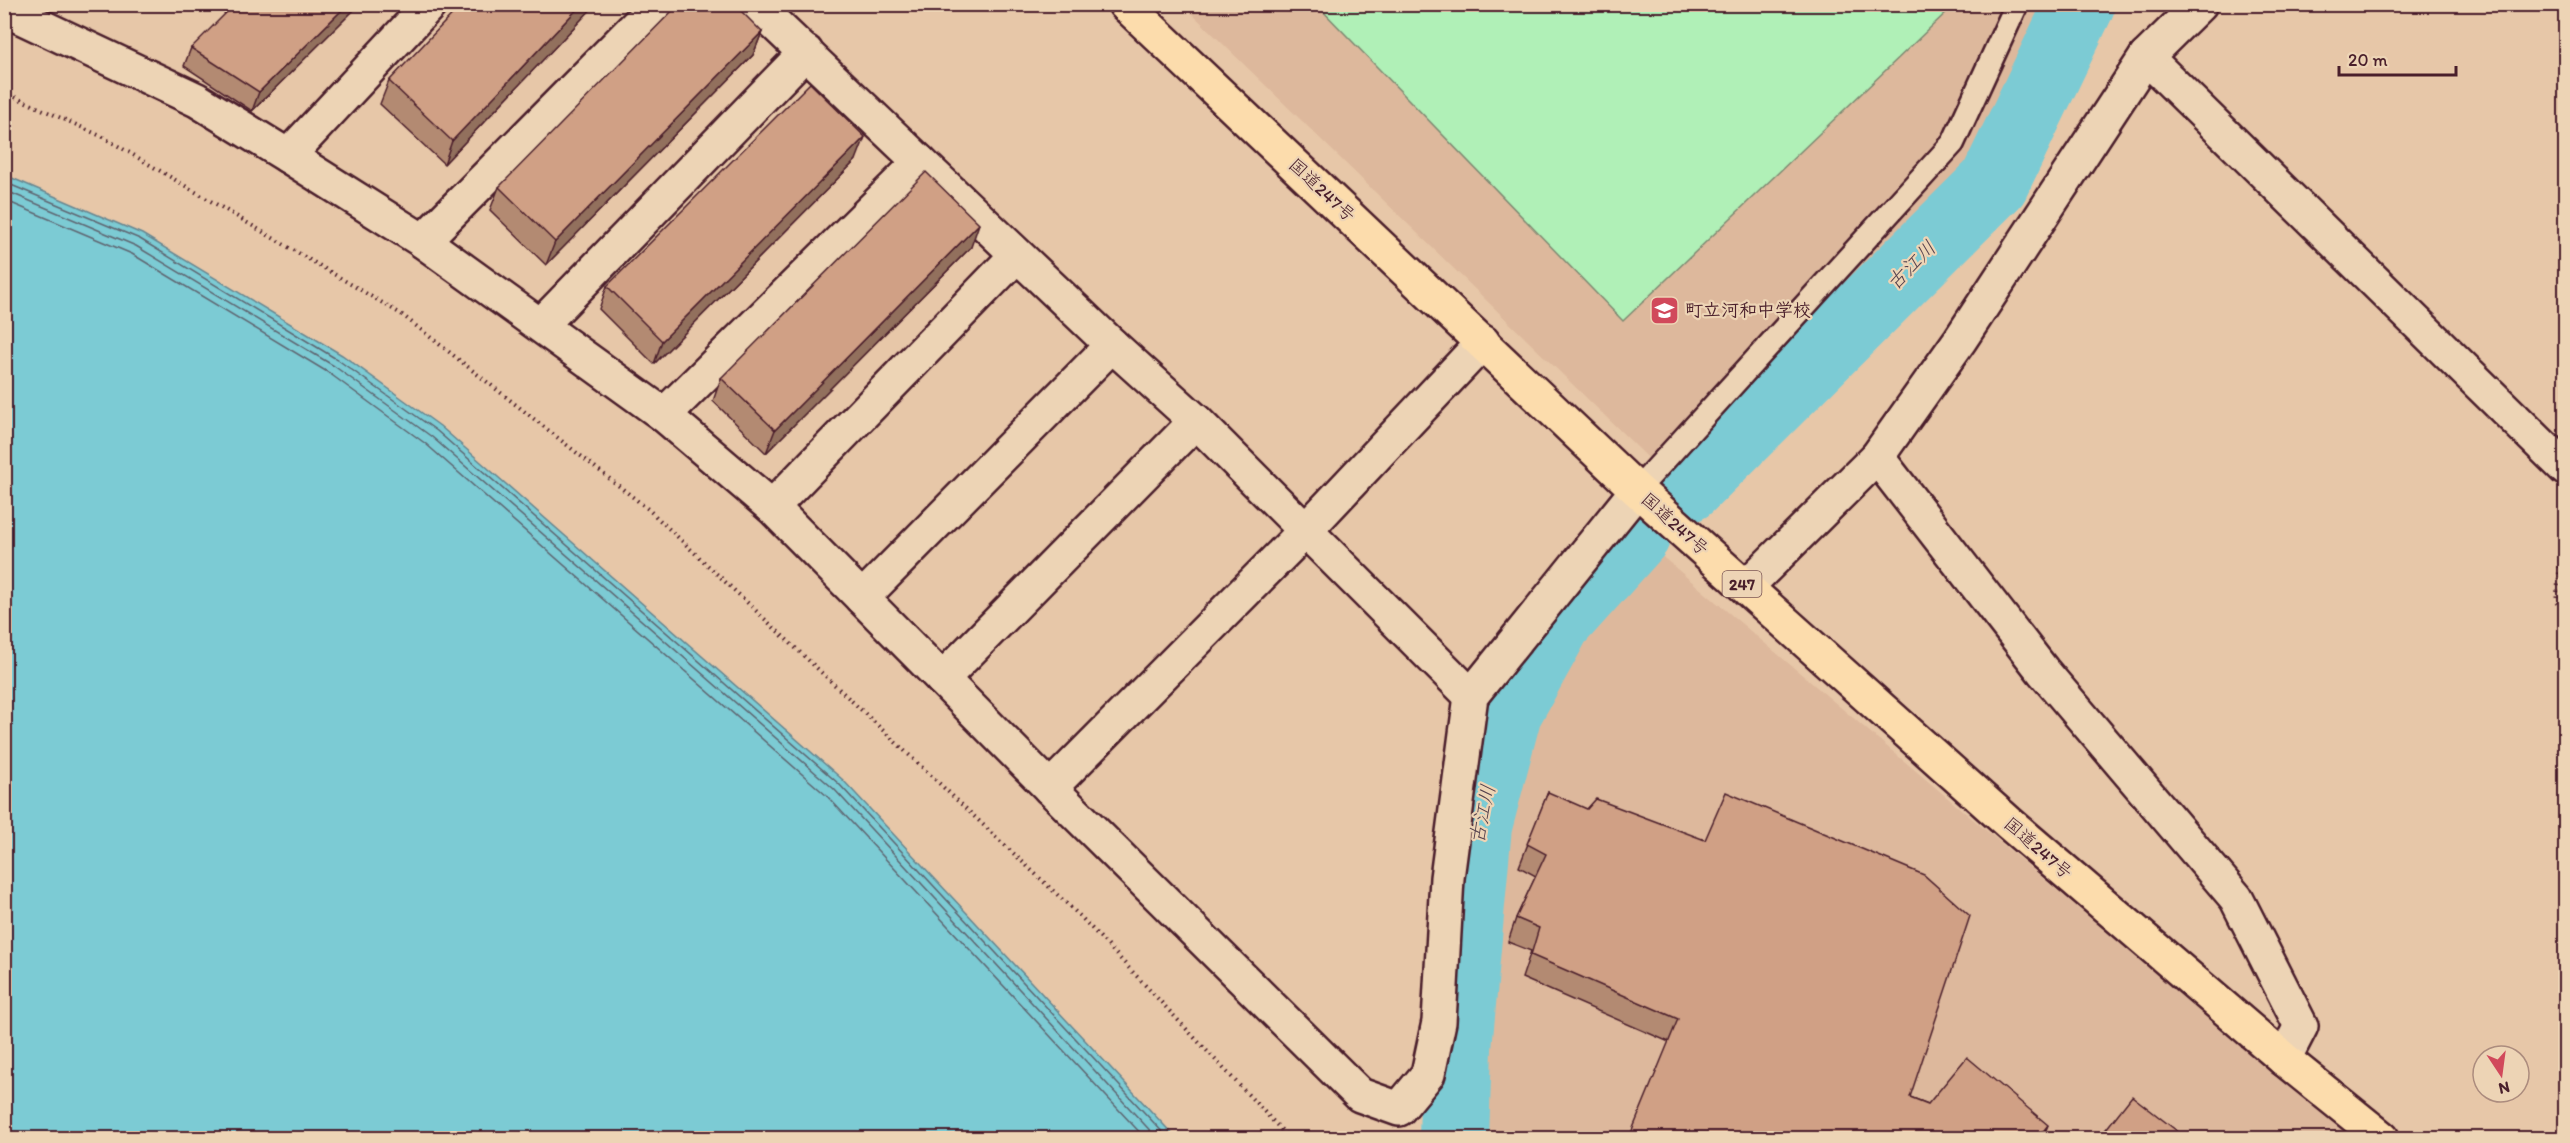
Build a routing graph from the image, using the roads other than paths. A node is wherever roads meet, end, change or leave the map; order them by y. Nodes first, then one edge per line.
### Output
1 (430, 4) edge
2 (658, 4) edge
3 (754, 4) edge
4 (1125, 4) edge
5 (2017, 4) edge
6 (2200, 4) edge
7 (4, 9) edge
8 (806, 52) junction
9 (2146, 57) junction
10 (288, 156) junction
11 (920, 162) junction
12 (423, 241) junction
13 (1017, 255) junction
14 (542, 324) junction
15 (1483, 342) junction
16 (1112, 345) junction
17 (664, 415) junction
18 (1196, 421) junction
19 (1877, 457) junction
20 (2565, 469) edge
21 (1637, 490) junction
22 (772, 507) junction
23 (1306, 530) junction
24 (1746, 587) junction
25 (862, 598) junction
26 (942, 679) junction
27 (1471, 696) junction
28 (1050, 788) junction
29 (2284, 1059) junction
30 (2382, 1138) edge

1 - 10 street
2 - 12 street
3 - 8 street
4 - 15 highway, 国道247号 / 247
5 - 21 lane
6 - 9 street
7 - 10 street
8 - 11 street
8 - 14 street
9 - 19 street
9 - 20 street
10 - 12 street
11 - 13 street
11 - 17 street
12 - 14 street
13 - 16 street
13 - 22 street
14 - 17 street
15 - 21 highway, 国道247号 / 247
15 - 23 street
16 - 18 street
16 - 25 street
17 - 22 street
18 - 23 street
18 - 26 street
19 - 24 street
19 - 29 street
21 - 24 highway, 国道247号 / 247
21 - 27 street
22 - 25 street
23 - 27 street
23 - 28 street
24 - 29 highway, 国道247号 / 247
25 - 26 street
26 - 28 street
27 - 28 street
29 - 30 highway, 国道247号 / 247

